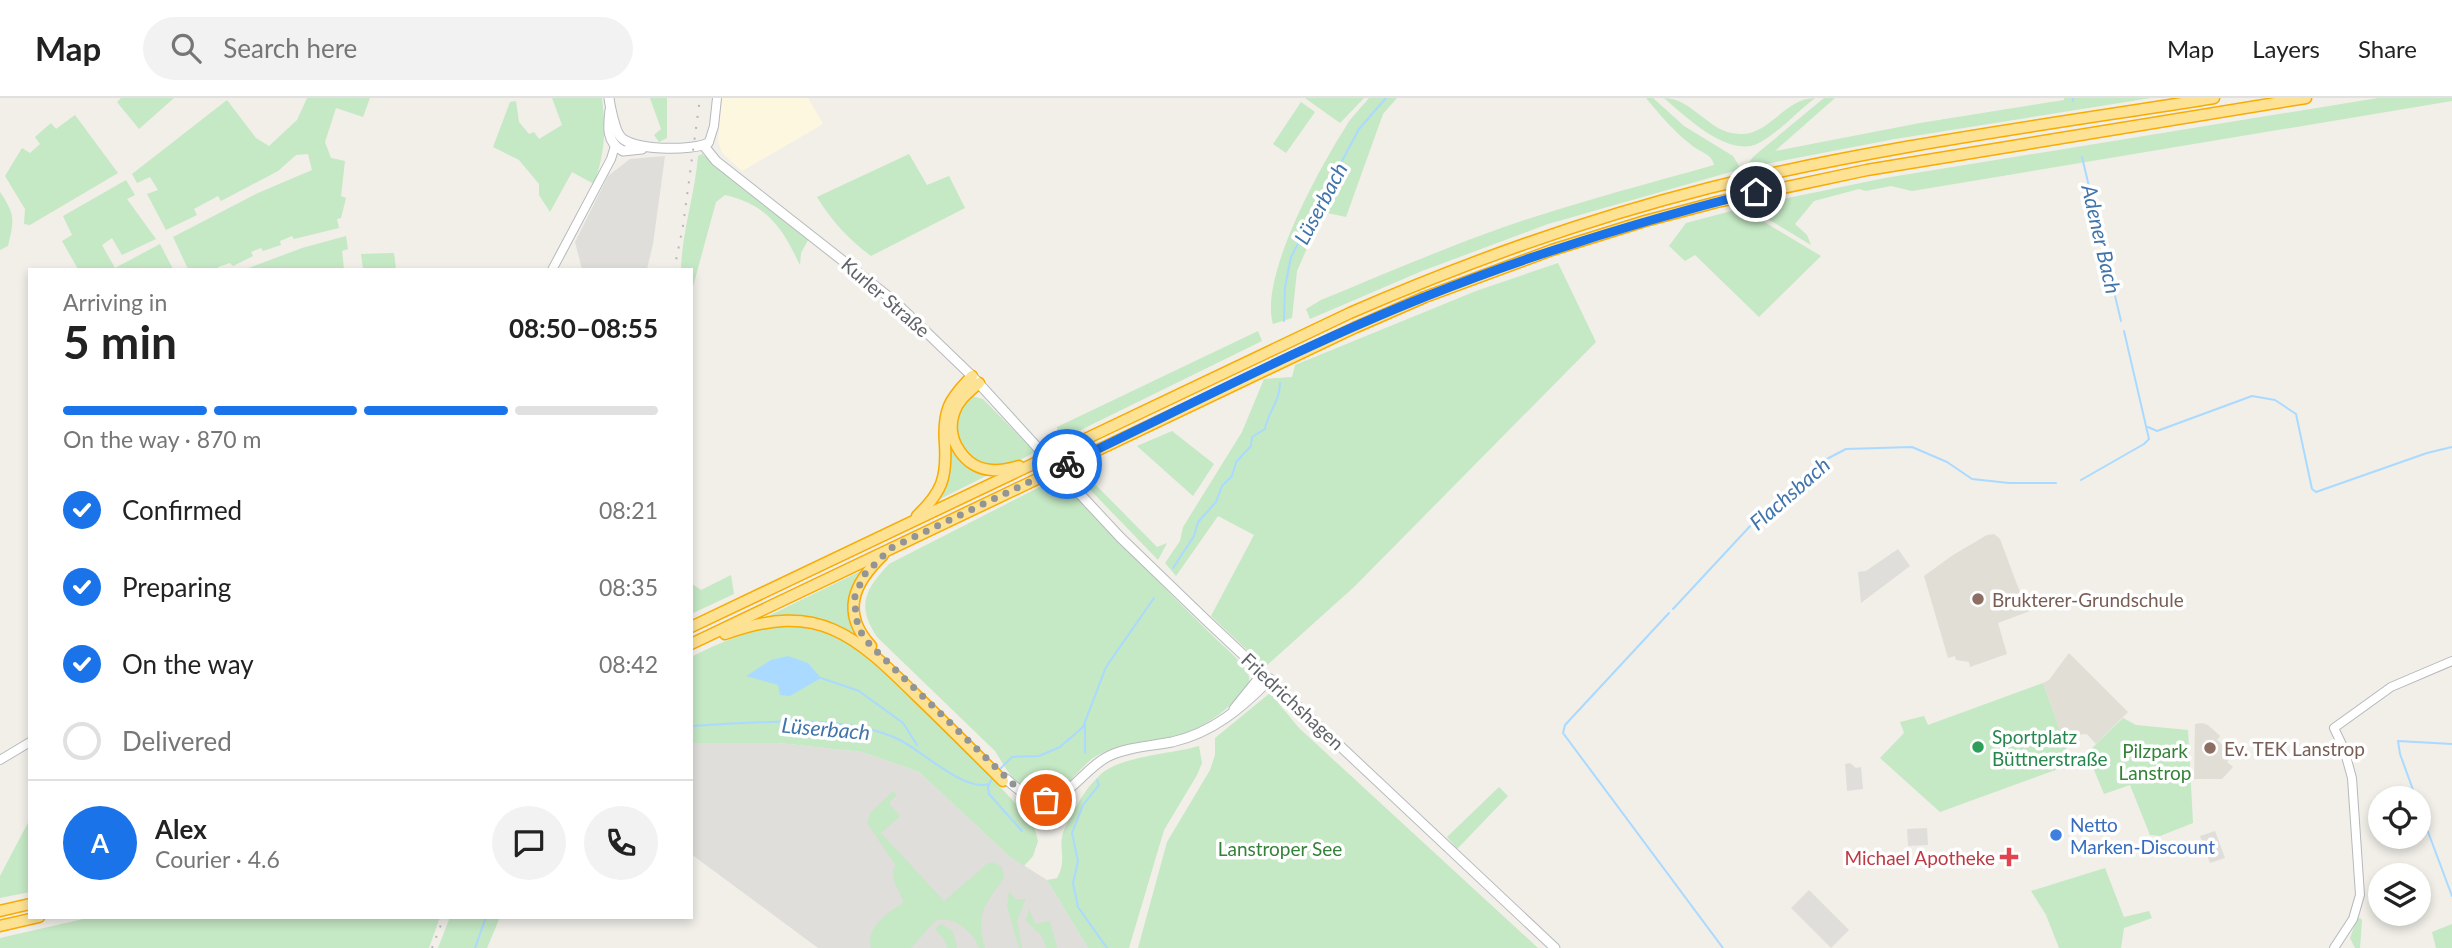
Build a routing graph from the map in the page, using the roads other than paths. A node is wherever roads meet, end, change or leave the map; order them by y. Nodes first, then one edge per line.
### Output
1 (717, 98) edge
2 (2214, 98) edge
3 (2306, 98) edge
4 (610, 101) edge
5 (617, 129) junction
6 (707, 144) junction
7 (611, 145) junction
8 (630, 148) junction
9 (605, 169) junction
10 (553, 268) edge
11 (976, 380) junction
12 (1037, 447) joint
13 (1036, 463) junction
14 (911, 522) junction
15 (891, 548) junction
16 (693, 626) edge
17 (693, 644) edge
18 (693, 644) edge
19 (2452, 661) edge
20 (1266, 676) junction
21 (28, 743) edge
22 (0, 760) edge
23 (988, 763) junction
24 (1005, 780) joint
25 (28, 904) edge
26 (0, 911) edge
27 (30, 919) edge
28 (0, 926) edge
29 (2335, 947) edge
30 (1555, 948) edge

1 - 6 street
2 - 13 highway
3 - 15 highway
4 - 5 main road
4 - 7 main road
5 - 7 main road
5 - 8 main road
6 - 8 main road
6 - 11 main road, Kurler Straße
7 - 8 main road
7 - 9 street
8 - 9 street
9 - 10 street
11 - 12 main road, Kurler Straße
11 - 13 highway
11 - 14 highway
12 - 20 main road, Friedrichshagen, bridge
13 - 14 highway
14 - 16 highway
15 - 17 highway
15 - 23 highway
18 - 23 highway
19 - 29 street
20 - 24 main road
20 - 30 main road, Friedrichshagen
21 - 22 street
23 - 24 highway
25 - 26 highway
27 - 28 highway

